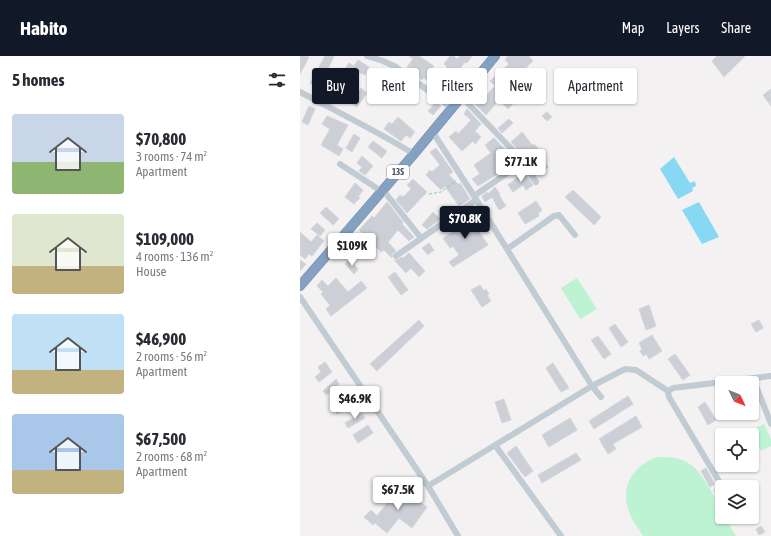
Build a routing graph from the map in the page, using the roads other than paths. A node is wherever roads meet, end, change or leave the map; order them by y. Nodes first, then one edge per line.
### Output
1 (367, 56) edge
2 (495, 56) edge
3 (485, 68) edge
4 (300, 92) edge
5 (455, 104) edge
6 (469, 104) edge
7 (452, 108) junction
8 (432, 131) junction
9 (414, 154) junction
10 (523, 162) junction
11 (340, 164) dead end
12 (536, 182) dead end
13 (382, 190) junction
14 (475, 198) junction
15 (575, 235) dead end
16 (421, 238) junction
17 (507, 248) junction
18 (396, 256) dead end
19 (300, 286) edge
20 (300, 297) edge
21 (771, 376) edge
22 (759, 377) edge
23 (715, 383) edge
24 (592, 386) junction
25 (668, 391) junction
26 (759, 393) edge
27 (601, 397) dead end
28 (771, 424) edge
29 (495, 445) junction
30 (718, 480) edge
31 (428, 486) junction
32 (458, 536) edge
33 (560, 536) edge

1 - 7 street
2 - 3 highway, 13S
4 - 9 street
5 - 7 highway, 13S
6 - 10 street
7 - 8 highway, 13S
8 - 9 highway, 13S
8 - 14 street
9 - 13 highway, 13S
10 - 12 street
10 - 14 street
11 - 13 street
13 - 16 street
13 - 19 highway, 13S
14 - 16 street
14 - 17 street
15 - 17 street
16 - 18 street
17 - 24 street
20 - 31 street
21 - 22 street
23 - 25 street
24 - 25 street
24 - 27 street
24 - 29 street
25 - 30 street
26 - 28 street
29 - 31 street
29 - 33 street
31 - 32 street

